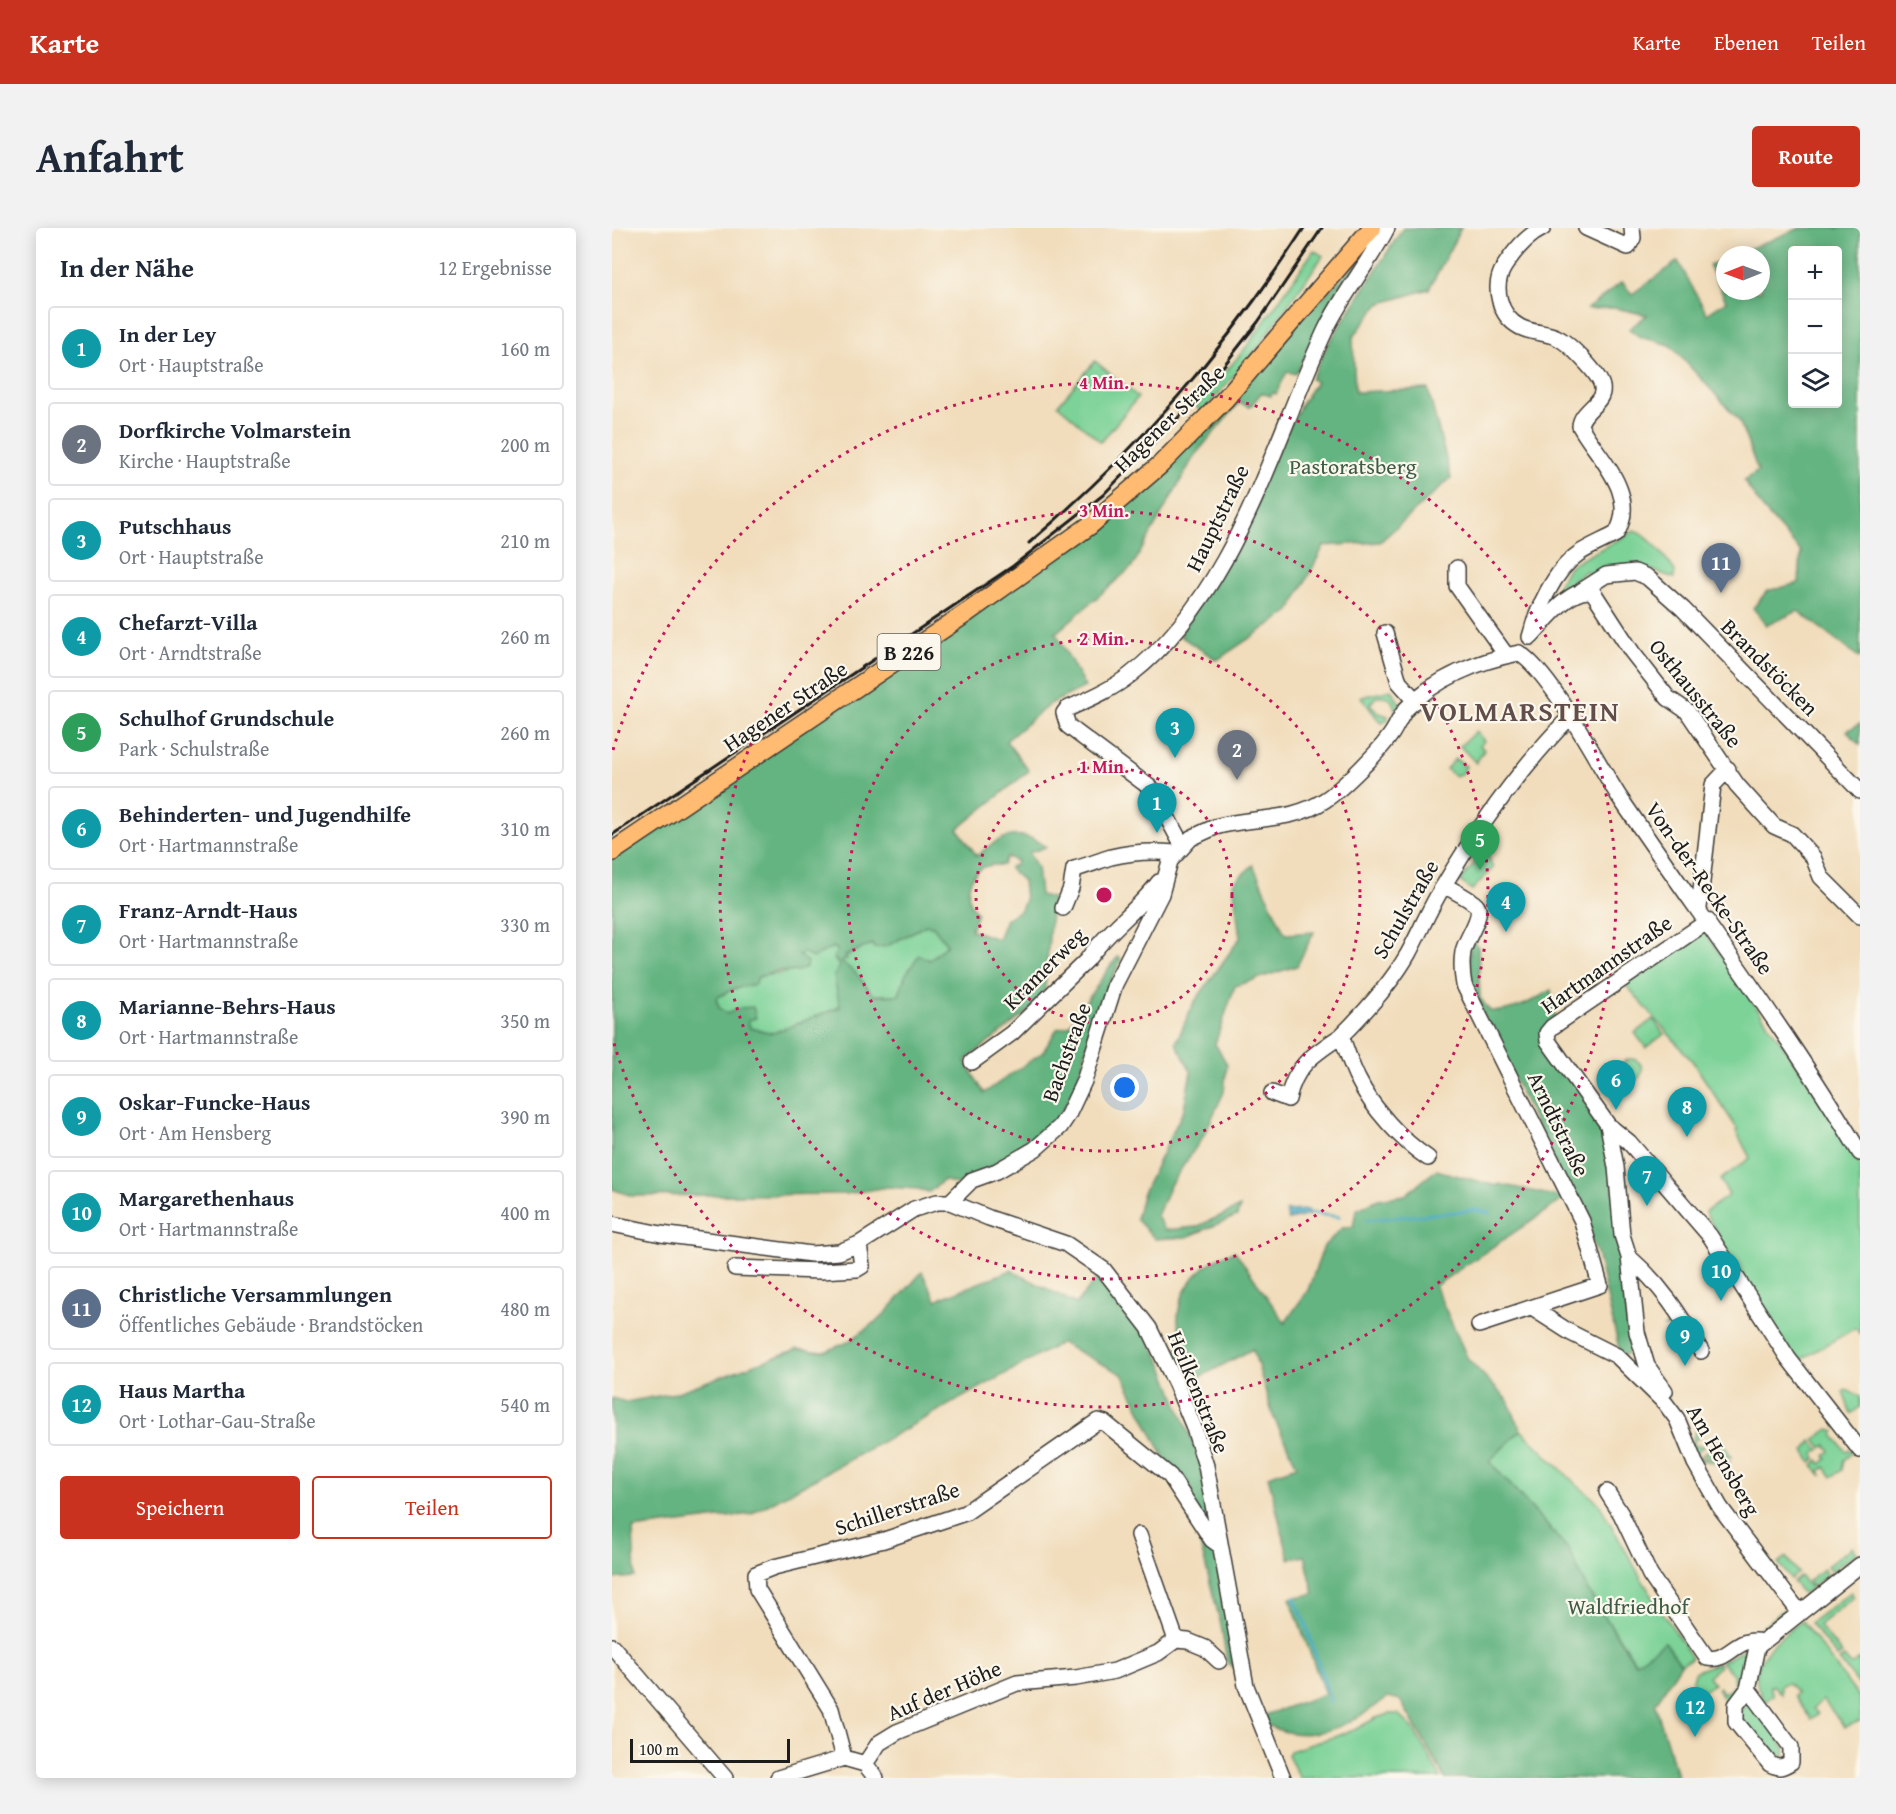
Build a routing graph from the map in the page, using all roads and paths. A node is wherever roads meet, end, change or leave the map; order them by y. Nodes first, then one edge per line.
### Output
1 (1372, 228) edge
2 (1387, 228) edge
3 (1543, 228) edge
4 (1586, 228) edge
5 (1636, 230) edge
6 (1457, 568) dead end
7 (1581, 591) junction
8 (1384, 633) dead end
9 (1530, 637) junction
10 (1513, 654) junction
11 (1416, 701) junction
12 (1570, 717) junction
13 (1728, 769) junction
14 (1860, 791) edge
15 (1178, 849) junction
16 (612, 852) edge
17 (1166, 872) junction
18 (1444, 885) junction
19 (1064, 908) dead end
20 (1699, 908) junction
21 (1860, 916) edge
22 (1708, 921) junction
23 (1341, 1036) junction
24 (972, 1062) dead end
25 (1272, 1093) dead end
26 (1608, 1125) junction
27 (1860, 1153) edge
28 (1428, 1158) dead end
29 (950, 1202) junction
30 (612, 1224) edge
31 (859, 1244) junction
32 (1629, 1257) junction
33 (735, 1268) dead end
34 (1532, 1308) junction
35 (1479, 1325) dead end
36 (1701, 1351) dead end
37 (1684, 1437) junction
38 (1860, 1450) edge
39 (1607, 1492) dead end
40 (1139, 1535) dead end
41 (1219, 1545) junction
42 (1860, 1565) edge
43 (1800, 1612) junction
44 (1176, 1640) junction
45 (1762, 1642) junction
46 (612, 1646) edge
47 (1219, 1661) dead end
48 (1748, 1689) junction
49 (844, 1758) junction
50 (865, 1764) junction
51 (822, 1772) edge
52 (725, 1778) edge
53 (778, 1778) edge
54 (876, 1778) edge
55 (1283, 1778) edge

1 - 16 main road, Hagener Straße / B 226
2 - 15 street, Hauptstraße
3 - 9 street
4 - 5 street
6 - 10 street, Von-der-Recke-Straße
7 - 9 street
7 - 13 street, Osthausstraße
7 - 14 street, Brandstöcken
8 - 11 street
9 - 10 street
10 - 11 street
10 - 12 street, Von-der-Recke-Straße
11 - 15 street
12 - 18 street, Schulstraße
12 - 20 street, Von-der-Recke-Straße
13 - 20 street
13 - 21 street, Osthausstraße
15 - 17 street, Bachstraße
15 - 19 street
17 - 24 street, Kramerweg
17 - 29 street, Bachstraße
18 - 23 street, Schulstraße
18 - 34 street, Arndtstraße
20 - 22 street, Von-der-Recke-Straße
22 - 26 street, Hartmannstraße
22 - 27 street, Von-der-Recke-Straße
23 - 25 street, Schulstraße
23 - 28 street
26 - 32 street
26 - 38 street, Hartmannstraße
29 - 31 street
29 - 41 street, Heilkenstraße
30 - 31 street
31 - 33 street
32 - 36 street
32 - 37 street
34 - 35 street, Arndtstraße
34 - 37 street, Am Hensberg
37 - 43 street, Am Hensberg
39 - 45 street
40 - 44 street
41 - 49 street, Schillerstraße
41 - 55 street, Heilkenstraße
42 - 43 street
43 - 45 street
44 - 47 street
44 - 50 street, Auf der Höhe
45 - 48 street
46 - 52 street
48 - 48 street
49 - 50 street
49 - 51 street
50 - 54 street
51 - 53 street

